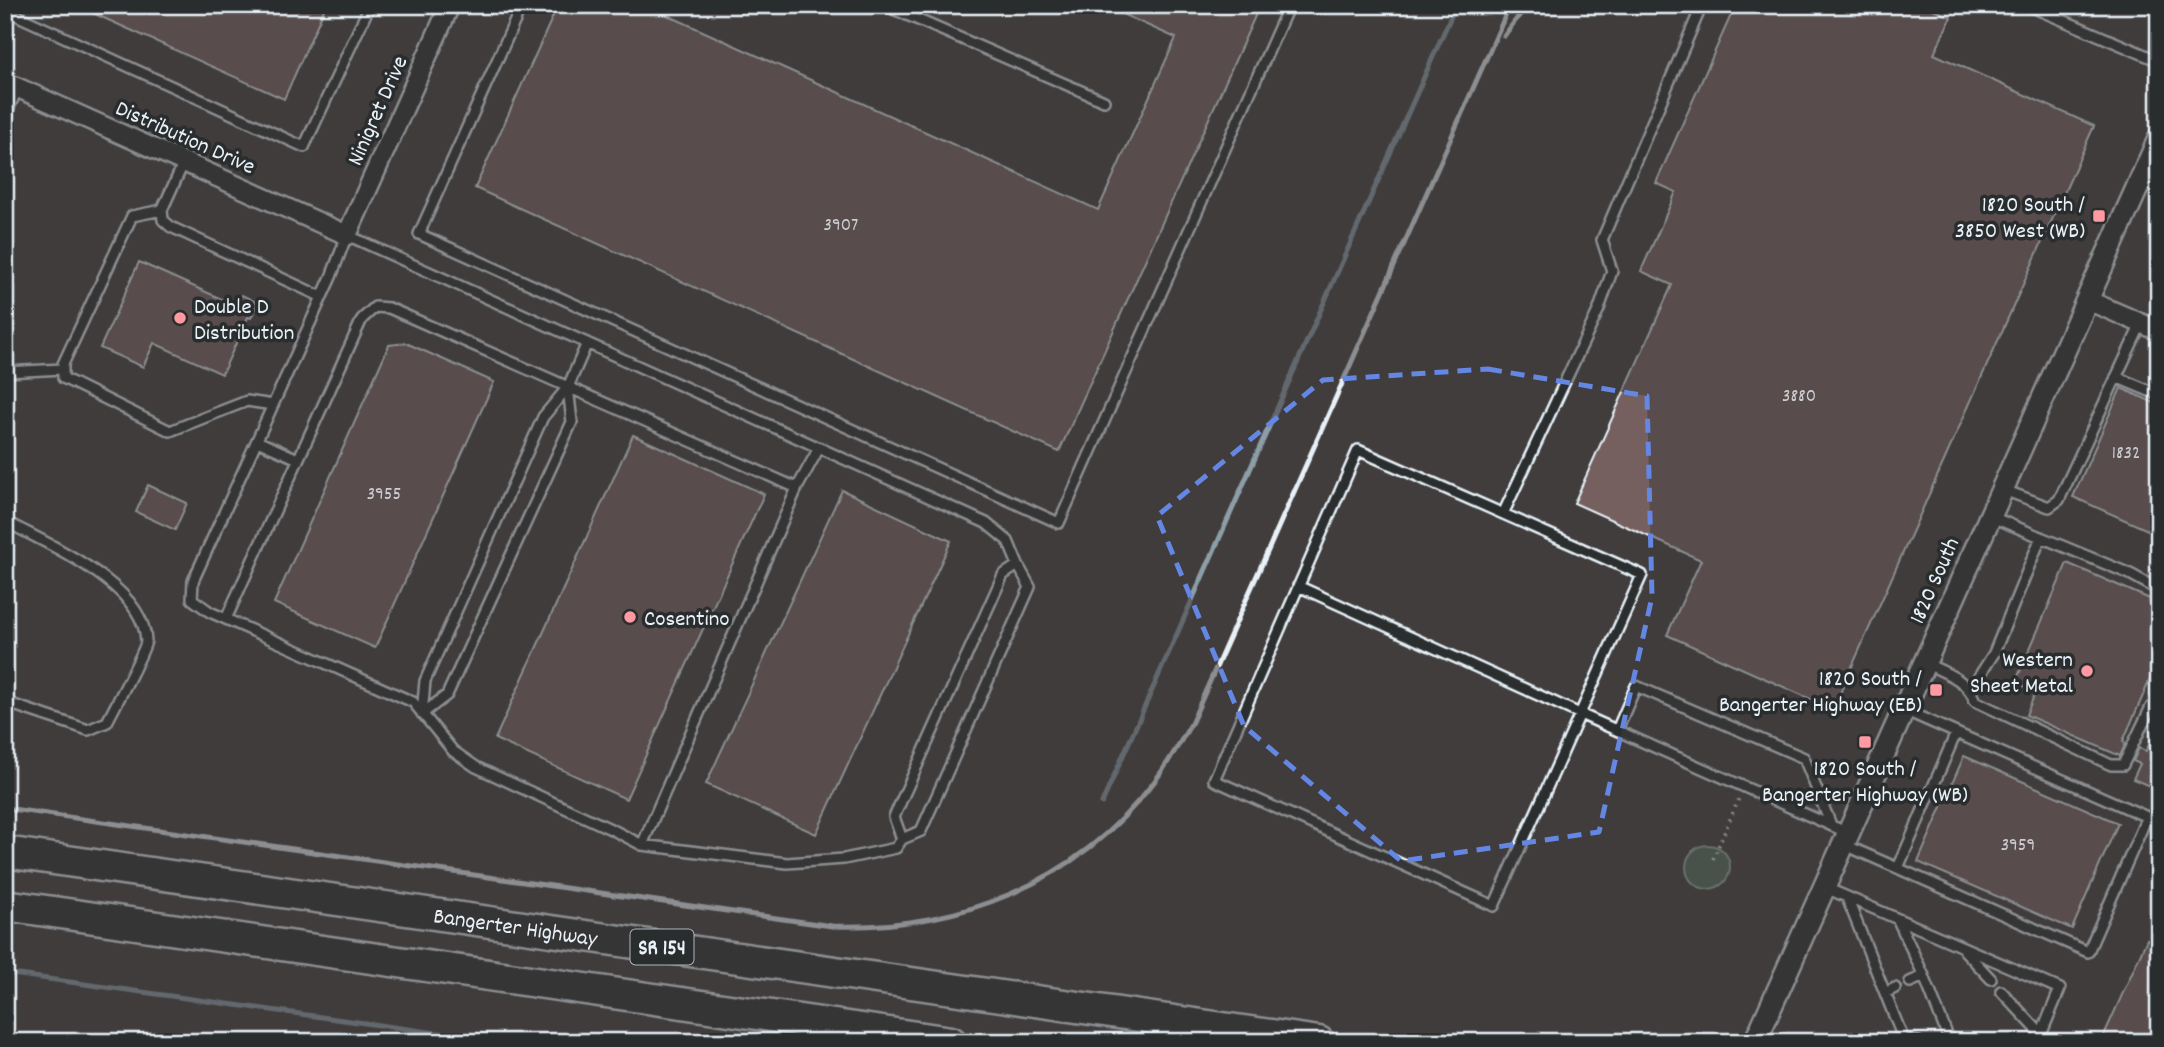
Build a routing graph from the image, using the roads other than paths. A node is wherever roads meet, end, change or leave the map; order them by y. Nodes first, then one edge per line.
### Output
1 (370, 5) edge
2 (450, 5) edge
3 (522, 5) edge
4 (884, 5) edge
5 (1289, 5) edge
6 (1702, 5) edge
7 (2027, 5) edge
8 (6, 11) edge
9 (2159, 61) edge
10 (11, 85) edge
11 (1104, 101) dead end
12 (5, 116) edge
13 (2159, 139) edge
14 (184, 162) junction
15 (2150, 184) edge
16 (162, 210) junction
17 (347, 235) junction
18 (322, 297) junction
19 (2087, 300) junction
20 (2141, 324) junction
21 (2159, 331) edge
22 (587, 343) junction
23 (63, 369) junction
24 (5, 372) edge
25 (2116, 377) junction
26 (568, 387) junction
27 (2159, 396) edge
28 (273, 405) junction
29 (257, 440) junction
30 (819, 448) junction
31 (298, 459) junction
32 (797, 488) junction
33 (2002, 489) junction
34 (1503, 514) junction
35 (1990, 516) junction
36 (5, 521) edge
37 (2041, 537) junction
38 (1018, 565) junction
39 (1298, 586) junction
40 (2159, 590) edge
41 (226, 619) junction
42 (1924, 663) junction
43 (1971, 689) junction
44 (2159, 701) edge
45 (5, 702) edge
46 (1904, 709) junction
47 (422, 714) junction
48 (1580, 714) junction
49 (1617, 730) junction
50 (1956, 733) junction
51 (1841, 834) junction
52 (902, 839) junction
53 (642, 845) junction
54 (5, 852) edge
55 (1898, 868) junction
56 (1824, 888) junction
57 (1847, 898) junction
58 (5, 905) edge
59 (1898, 920) junction
60 (1960, 946) junction
61 (1924, 976) junction
62 (1991, 979) dead end
63 (1910, 982) dead end
64 (1895, 988) dead end
65 (2001, 991) dead end
66 (1885, 993) junction
67 (2040, 1038) edge
68 (951, 1042) edge
69 (1319, 1042) edge
70 (1755, 1042) edge
71 (1919, 1042) edge
72 (1950, 1042) edge

1 - 8 lane
2 - 17 street, Ninigret Drive
3 - 5 lane
4 - 11 lane
6 - 34 lane
7 - 9 lane
10 - 12 lane
10 - 14 street, Distribution Drive
13 - 15 street, 1820 South
14 - 16 lane
14 - 17 street, Distribution Drive
15 - 19 street, 1820 South
16 - 18 lane
16 - 23 lane
17 - 18 lane
17 - 22 lane
18 - 28 lane
19 - 20 street
19 - 33 street, 1820 South
20 - 21 street
20 - 25 lane
22 - 26 lane
22 - 30 lane
23 - 24 lane
23 - 28 lane
25 - 27 lane
25 - 33 lane
26 - 31 lane
26 - 32 lane
26 - 47 lane
26 - 47 lane
28 - 29 lane
29 - 31 lane
29 - 41 lane
30 - 32 lane
30 - 38 lane
31 - 41 lane
32 - 53 lane
33 - 35 street, 1820 South
34 - 39 lane
34 - 48 lane
35 - 37 lane
35 - 42 street, 1820 South
36 - 45 lane
37 - 40 lane
37 - 43 lane
38 - 52 lane
38 - 52 lane
39 - 48 lane
39 - 48 lane
41 - 47 lane
42 - 43 lane
42 - 46 street, 1820 South
43 - 44 lane
46 - 50 lane
46 - 51 street, 1820 South
47 - 53 lane
48 - 49 lane
49 - 51 lane
49 - 51 lane
50 - 55 lane
50 - 55 lane
51 - 55 lane
51 - 56 street, 1820 South
52 - 53 lane
54 - 69 highway, Bangerter Highway / SR 154
56 - 57 lane
56 - 70 street, 1820 South
57 - 59 lane
57 - 66 lane
58 - 68 highway, SR 154
59 - 60 lane
59 - 61 lane
60 - 62 lane
60 - 67 lane
61 - 63 lane
61 - 72 lane
64 - 66 lane
65 - 67 lane
66 - 71 lane

